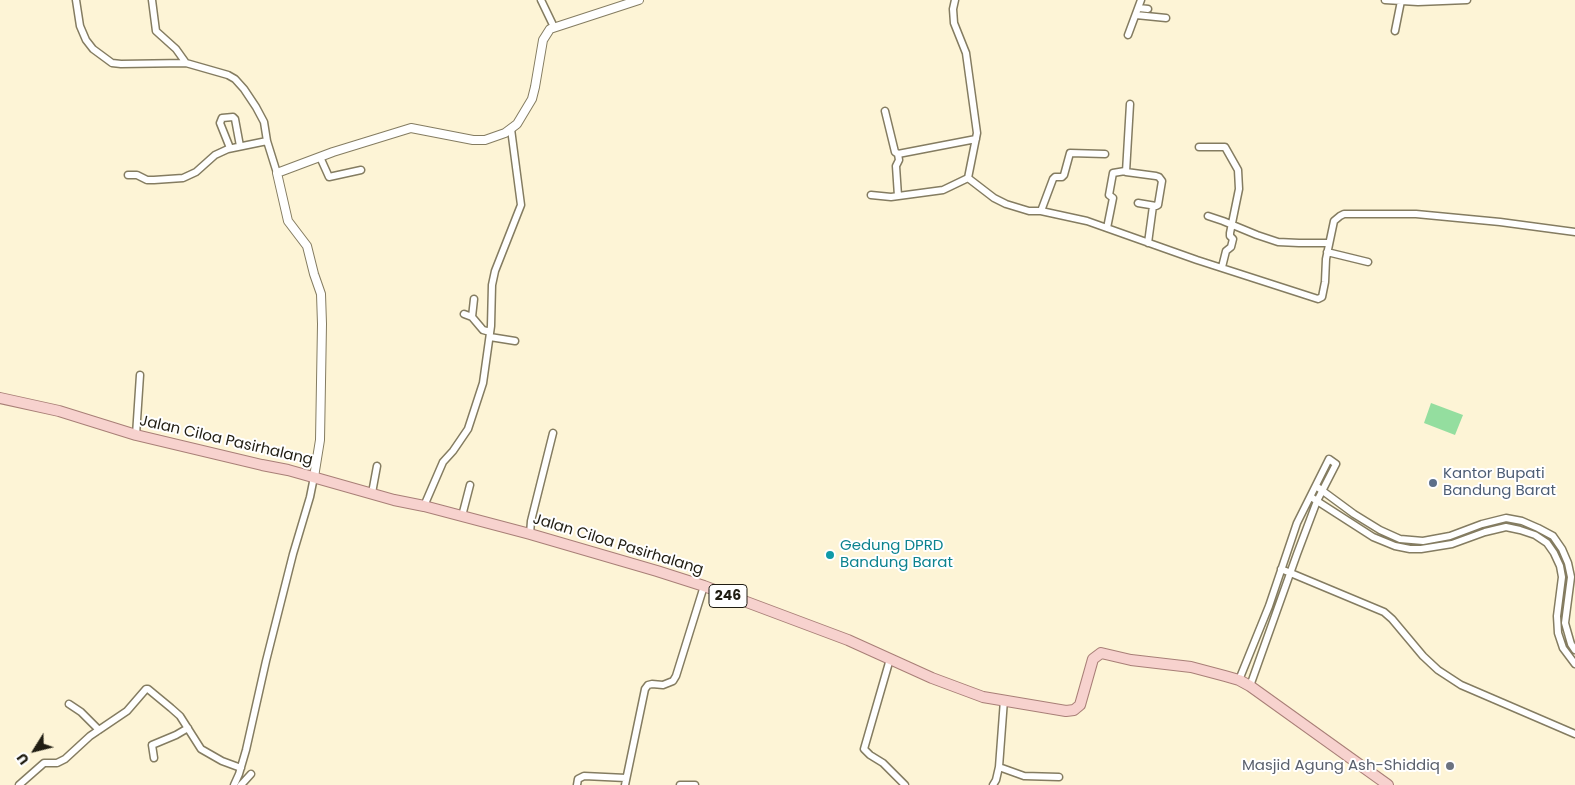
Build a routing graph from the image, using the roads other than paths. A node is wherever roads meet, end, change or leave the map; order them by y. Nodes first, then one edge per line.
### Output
1 (76, 0) edge
2 (152, 0) edge
3 (541, 0) edge
4 (639, 0) edge
5 (955, 0) edge
6 (1141, 0) edge
7 (1385, 0) edge
8 (1467, 0) edge
9 (1400, 1) junction
10 (627, 2) edge
11 (1139, 8) junction
12 (1148, 9) dead end
13 (1136, 16) junction
14 (1166, 18) dead end
15 (554, 27) junction
16 (1395, 31) dead end
17 (1128, 35) dead end
18 (186, 63) junction
19 (1130, 104) dead end
20 (885, 111) dead end
21 (512, 129) junction
22 (267, 140) junction
23 (976, 140) junction
24 (240, 146) junction
25 (1199, 147) dead end
26 (230, 148) junction
27 (898, 154) junction
28 (1105, 154) dead end
29 (320, 157) junction
30 (361, 170) dead end
31 (1125, 170) junction
32 (277, 173) junction
33 (128, 176) dead end
34 (968, 178) junction
35 (872, 195) dead end
36 (898, 196) junction
37 (1138, 203) dead end
38 (1153, 206) junction
39 (1041, 211) junction
40 (1208, 216) dead end
41 (1232, 224) junction
42 (1107, 228) junction
43 (1575, 232) edge
44 (1148, 243) junction
45 (1329, 243) junction
46 (1327, 252) junction
47 (1368, 262) dead end
48 (1222, 267) junction
49 (474, 299) dead end
50 (464, 314) dead end
51 (472, 317) junction
52 (490, 335) junction
53 (515, 341) dead end
54 (140, 375) dead end
55 (0, 398) edge
56 (553, 433) dead end
57 (136, 435) junction
58 (377, 466) dead end
59 (314, 477) junction
60 (470, 485) dead end
61 (1316, 486) junction
62 (1322, 492) junction
63 (372, 494) junction
64 (1311, 497) junction
65 (1317, 501) junction
66 (424, 506) junction
67 (462, 516) junction
68 (530, 534) junction
69 (1281, 569) junction
70 (1290, 573) junction
71 (704, 586) junction
72 (1575, 650) edge
73 (890, 658) junction
74 (1575, 664) edge
75 (1239, 680) junction
76 (1250, 686) junction
77 (1004, 700) junction
78 (69, 704) dead end
79 (188, 728) junction
80 (98, 730) junction
81 (1575, 734) edge
82 (154, 758) dead end
83 (999, 767) junction
84 (241, 768) junction
85 (251, 774) dead end
86 (1059, 777) dead end
87 (625, 781) edge
88 (1374, 781) edge
89 (19, 785) edge
90 (234, 785) edge
91 (241, 785) edge
92 (577, 785) edge
93 (680, 785) edge
94 (695, 785) edge
95 (905, 785) edge
96 (993, 785) edge
97 (1388, 785) edge

1 - 18 street
2 - 18 street
3 - 15 street
4 - 10 street
5 - 23 street
6 - 11 street
7 - 9 street
8 - 9 street
9 - 16 street
10 - 15 street
11 - 12 street
11 - 13 street
13 - 14 street
13 - 17 street
15 - 21 street
18 - 22 street
19 - 31 street
20 - 27 street
21 - 29 street
21 - 52 street
22 - 24 street
22 - 32 street
23 - 27 street
23 - 34 street
24 - 26 street
24 - 26 street
25 - 41 street
26 - 33 street
27 - 36 street
28 - 39 street
29 - 30 street
29 - 32 street
31 - 38 street
31 - 42 street
32 - 59 street
34 - 36 street
34 - 39 street
35 - 36 street
37 - 38 street
38 - 44 street
39 - 42 street
40 - 41 street
41 - 45 street
41 - 48 street
42 - 44 street
43 - 45 street
44 - 48 street
45 - 46 street
46 - 47 street
46 - 48 street
49 - 51 street
50 - 51 street
51 - 52 street
52 - 53 street
52 - 66 street
54 - 57 street
55 - 57 main road, Jalan Ciloa Pasirhalang / 246
56 - 68 street
57 - 59 main road, Jalan Ciloa Pasirhalang / 246
58 - 63 street
59 - 63 main road, Jalan Ciloa Pasirhalang / 246
59 - 84 street
60 - 67 street
61 - 62 street
61 - 62 street
61 - 64 street
62 - 65 street
62 - 72 street
63 - 66 main road, Jalan Ciloa Pasirhalang / 246
64 - 65 street
64 - 69 street
65 - 70 street
65 - 74 street
66 - 67 main road, Jalan Ciloa Pasirhalang / 246
67 - 68 main road, Jalan Ciloa Pasirhalang / 246
68 - 71 main road, Jalan Ciloa Pasirhalang / 246
69 - 70 street
69 - 75 street
70 - 76 street
70 - 81 street
71 - 73 main road, Jalan Ciloa Pasirhalang / 246
71 - 87 street
73 - 77 main road, Jalan Ciloa Pasirhalang / 246
73 - 95 street
75 - 76 main road, Jalan Ciloa Pasirhalang / 246
75 - 77 main road, Jalan Ciloa Pasirhalang / 246
76 - 88 main road, Jalan Ciloa Pasirhalang / 246
77 - 83 street
78 - 80 street
79 - 80 street
79 - 82 street
79 - 84 street
80 - 89 street
83 - 86 street
83 - 96 street
84 - 90 street
85 - 91 street
87 - 92 street
88 - 97 main road, Jalan Ciloa Pasirhalang / 246
93 - 94 street

